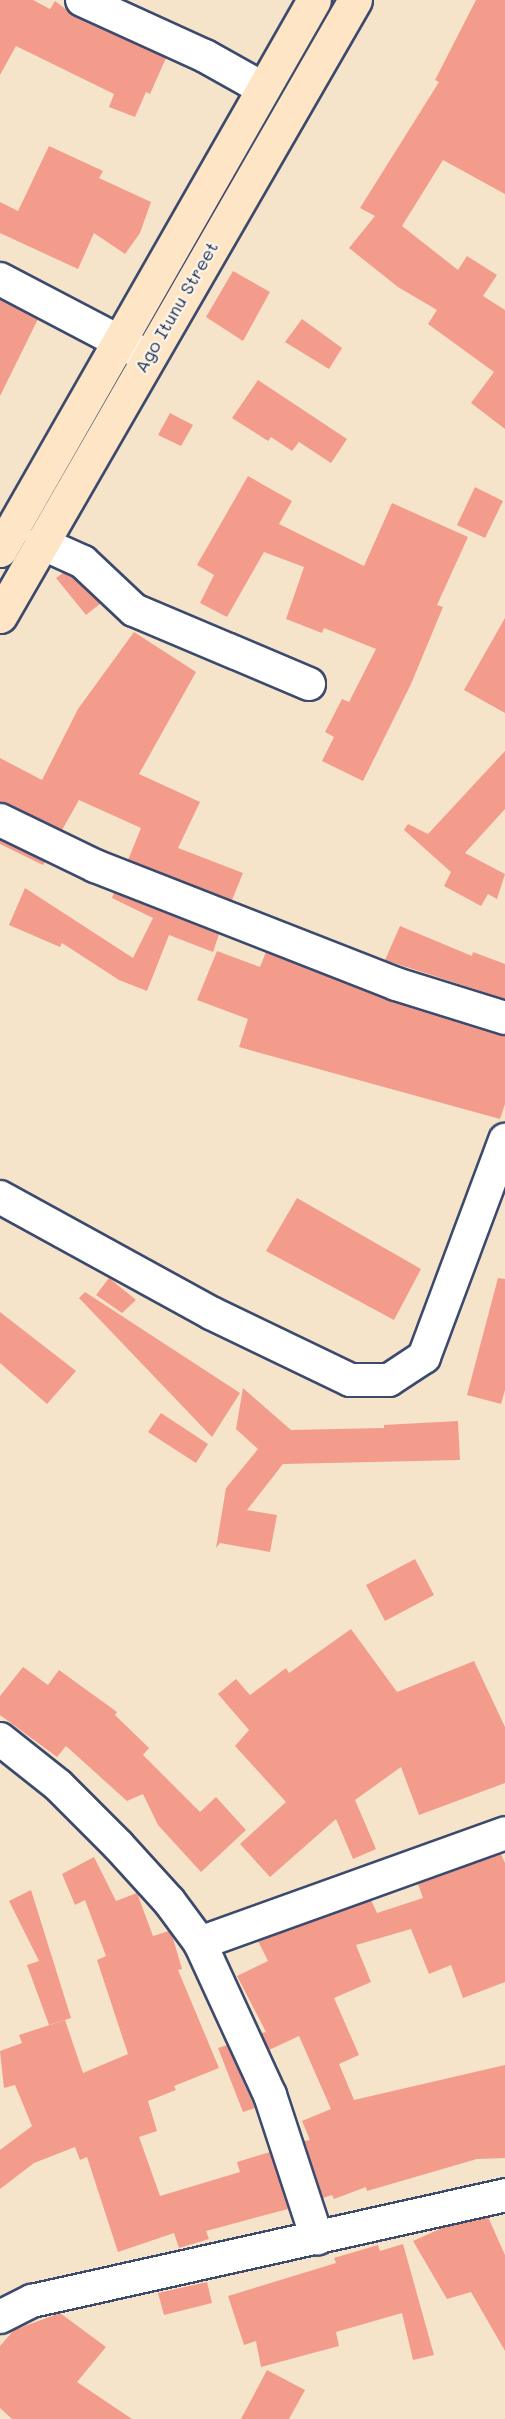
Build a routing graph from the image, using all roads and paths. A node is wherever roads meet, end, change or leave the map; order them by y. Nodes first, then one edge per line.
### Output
1 (82, 0) edge
2 (314, 0) edge
3 (355, 0) edge
4 (262, 88) junction
5 (0, 279) edge
6 (133, 349) junction
7 (41, 543) junction
8 (0, 550) edge
9 (0, 616) edge
10 (309, 684) dead end
11 (0, 820) edge
12 (505, 1018) edge
13 (505, 1140) edge
14 (0, 1197) edge
15 (0, 1739) edge
16 (505, 1833) edge
17 (200, 1943) junction
18 (503, 2199) edge
19 (316, 2238) junction
20 (0, 2317) edge

1 - 4 street
2 - 4 main road, Ago Itunu Street
3 - 6 main road, Ago Itunu Street
4 - 6 main road, Ago Itunu Street
5 - 6 street
6 - 7 main road, Ago Itunu Street
6 - 8 main road, Ago Itunu Street
7 - 9 main road, Ago Itunu Street
7 - 10 street
11 - 12 street
13 - 14 street
15 - 17 street
16 - 17 street
17 - 19 street
18 - 19 street
19 - 20 street

